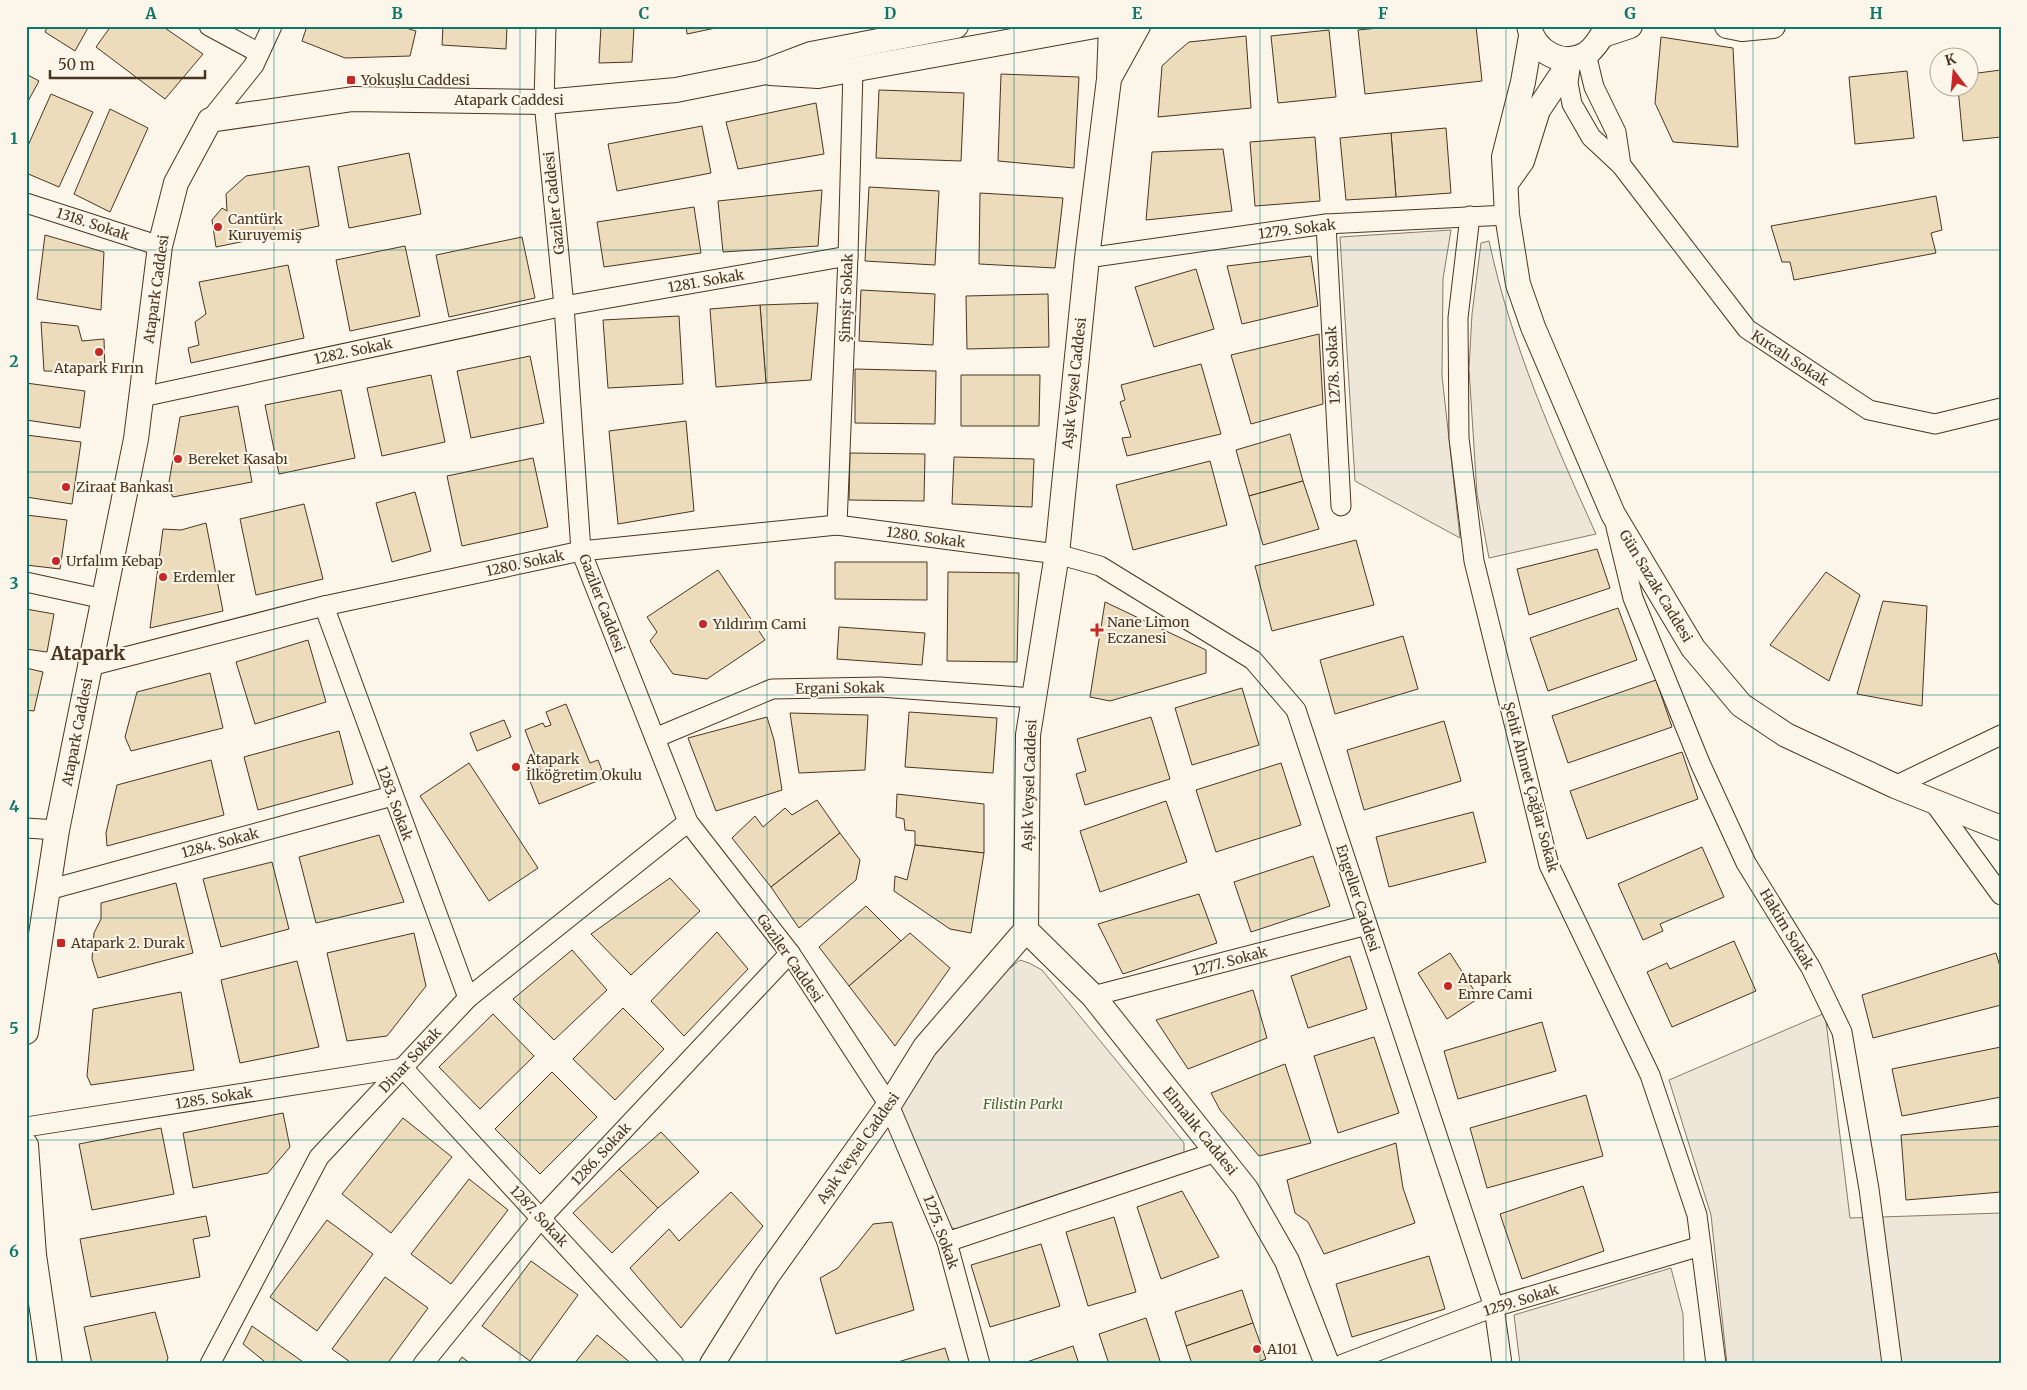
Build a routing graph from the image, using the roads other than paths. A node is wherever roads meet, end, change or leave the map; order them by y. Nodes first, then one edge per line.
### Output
1 (209, 26) edge
2 (272, 26) edge
3 (546, 26) edge
4 (956, 26) edge
5 (1095, 26) edge
6 (1111, 26) edge
7 (1138, 26) edge
8 (1630, 26) edge
9 (1727, 26) edge
10 (1773, 26) edge
11 (1530, 31) edge
12 (1605, 31) edge
13 (260, 53) junction
14 (1579, 56) junction
15 (853, 70) junction
16 (761, 73) junction
17 (1109, 79) junction
18 (544, 102) junction
19 (210, 120) junction
20 (1621, 165) junction
21 (1507, 182) junction
22 (26, 203) edge
23 (1507, 215) junction
24 (1470, 216) junction
25 (1326, 224) junction
26 (160, 246) junction
27 (848, 256) junction
28 (1087, 258) junction
29 (564, 306) junction
30 (142, 397) junction
31 (2001, 408) edge
32 (1340, 506) dead end
33 (1613, 514) junction
34 (836, 525) junction
35 (581, 551) junction
36 (1057, 554) junction
37 (26, 582) edge
38 (104, 599) junction
39 (324, 606) junction
40 (90, 666) junction
41 (1034, 698) junction
42 (2001, 735) edge
43 (655, 738) junction
44 (1895, 786) junction
45 (392, 796) junction
46 (1932, 800) junction
47 (688, 822) junction
48 (26, 828) edge
49 (2001, 828) edge
50 (57, 830) junction
51 (48, 890) junction
52 (2001, 895) edge
53 (1367, 925) junction
54 (1026, 930) junction
55 (790, 953) junction
56 (1093, 996) junction
57 (468, 998) junction
58 (26, 1032) edge
59 (403, 1068) junction
60 (889, 1105) junction
61 (26, 1127) edge
62 (26, 1145) edge
63 (1216, 1152) junction
64 (542, 1218) junction
65 (947, 1242) junction
66 (1701, 1246) junction
67 (34, 1304) edge
68 (1494, 1307) junction
69 (728, 1339) junction
70 (50, 1364) edge
71 (210, 1364) edge
72 (423, 1364) edge
73 (674, 1364) edge
74 (712, 1364) edge
75 (729, 1364) edge
76 (980, 1364) edge
77 (1327, 1364) edge
78 (1343, 1364) edge
79 (1502, 1364) edge
80 (1716, 1364) edge
81 (1892, 1364) edge

1 - 13 street
2 - 13 street
3 - 18 street, Gaziler Caddesi
4 - 16 street, Atapark Caddesi
5 - 15 street
6 - 17 street, Aşık Veysel Caddesi
7 - 17 street, Aşık Veysel Caddesi
8 - 12 street
9 - 10 street
11 - 14 street
11 - 21 street, Gün Sazak Caddesi
12 - 14 street
13 - 19 street
14 - 20 street, Kırcalı Sokak
14 - 20 street, Kırcalı Sokak
14 - 21 street
15 - 16 street
15 - 27 street, Şimşir Sokak
16 - 18 street, Atapark Caddesi
17 - 28 street, Aşık Veysel Caddesi
18 - 19 street, Atapark Caddesi
18 - 29 street, Gaziler Caddesi
19 - 26 street, Atapark Caddesi
20 - 31 street, Kırcalı Sokak
21 - 23 street, Gün Sazak Caddesi
22 - 26 street, 1318. Sokak
23 - 24 street, 1279. Sokak
23 - 33 street, Gün Sazak Caddesi
24 - 25 street, 1279. Sokak
24 - 66 street, Şehit Ahmet Çağlar Sokak
25 - 28 street, 1279. Sokak
25 - 32 street, 1278. Sokak
26 - 30 street, Atapark Caddesi
27 - 29 street, 1281. Sokak
27 - 34 street, Şimşir Sokak
28 - 36 street, Aşık Veysel Caddesi
29 - 30 street, 1282. Sokak
29 - 35 street, Gaziler Caddesi
30 - 38 street, Atapark Caddesi
33 - 44 street, Gün Sazak Caddesi
33 - 81 street, Hakim Sokak
34 - 35 street, 1280. Sokak
34 - 36 street, 1280. Sokak
35 - 39 street, 1280. Sokak
35 - 43 street, Gaziler Caddesi
36 - 41 street, Aşık Veysel Caddesi
36 - 53 street, Engeller Caddesi
37 - 38 street
38 - 40 street, Atapark Caddesi
39 - 40 street, 1280. Sokak
39 - 45 street, 1283. Sokak
40 - 50 street, Atapark Caddesi
41 - 43 street, Ergani Sokak
41 - 54 street, Aşık Veysel Caddesi
42 - 44 street
43 - 47 street, Gaziler Caddesi
44 - 46 street, Gün Sazak Caddesi
45 - 51 street, 1284. Sokak
45 - 57 street, 1283. Sokak
46 - 49 street, Gün Sazak Caddesi
46 - 52 street
47 - 55 street, Gaziler Caddesi
47 - 57 street, Dinar Sokak
48 - 50 street
50 - 51 street, Atapark Caddesi
51 - 58 street, Atapark Caddesi
53 - 56 street, 1277. Sokak
53 - 68 street, Engeller Caddesi
54 - 56 street, Elmalık Caddesi
54 - 60 street, Aşık Veysel Caddesi
55 - 60 street, Gaziler Caddesi
55 - 64 street, 1286. Sokak
56 - 63 street, Elmalık Caddesi
57 - 59 street, Dinar Sokak
59 - 61 street, 1285. Sokak
59 - 64 street, 1287. Sokak
59 - 71 street, Dinar Sokak
60 - 65 street, 1275. Sokak
60 - 69 street, Aşık Veysel Caddesi
62 - 67 street
63 - 65 street
63 - 77 street, Elmalık Caddesi
64 - 72 street, 1286. Sokak
64 - 73 street, 1287. Sokak
65 - 76 street, 1275. Sokak
66 - 68 street, 1259. Sokak
66 - 80 street, Şehit Ahmet Çağlar Sokak
67 - 70 street
68 - 78 street, 1259. Sokak
68 - 79 street, Engeller Caddesi
69 - 74 street, Aşık Veysel Caddesi
69 - 75 street

